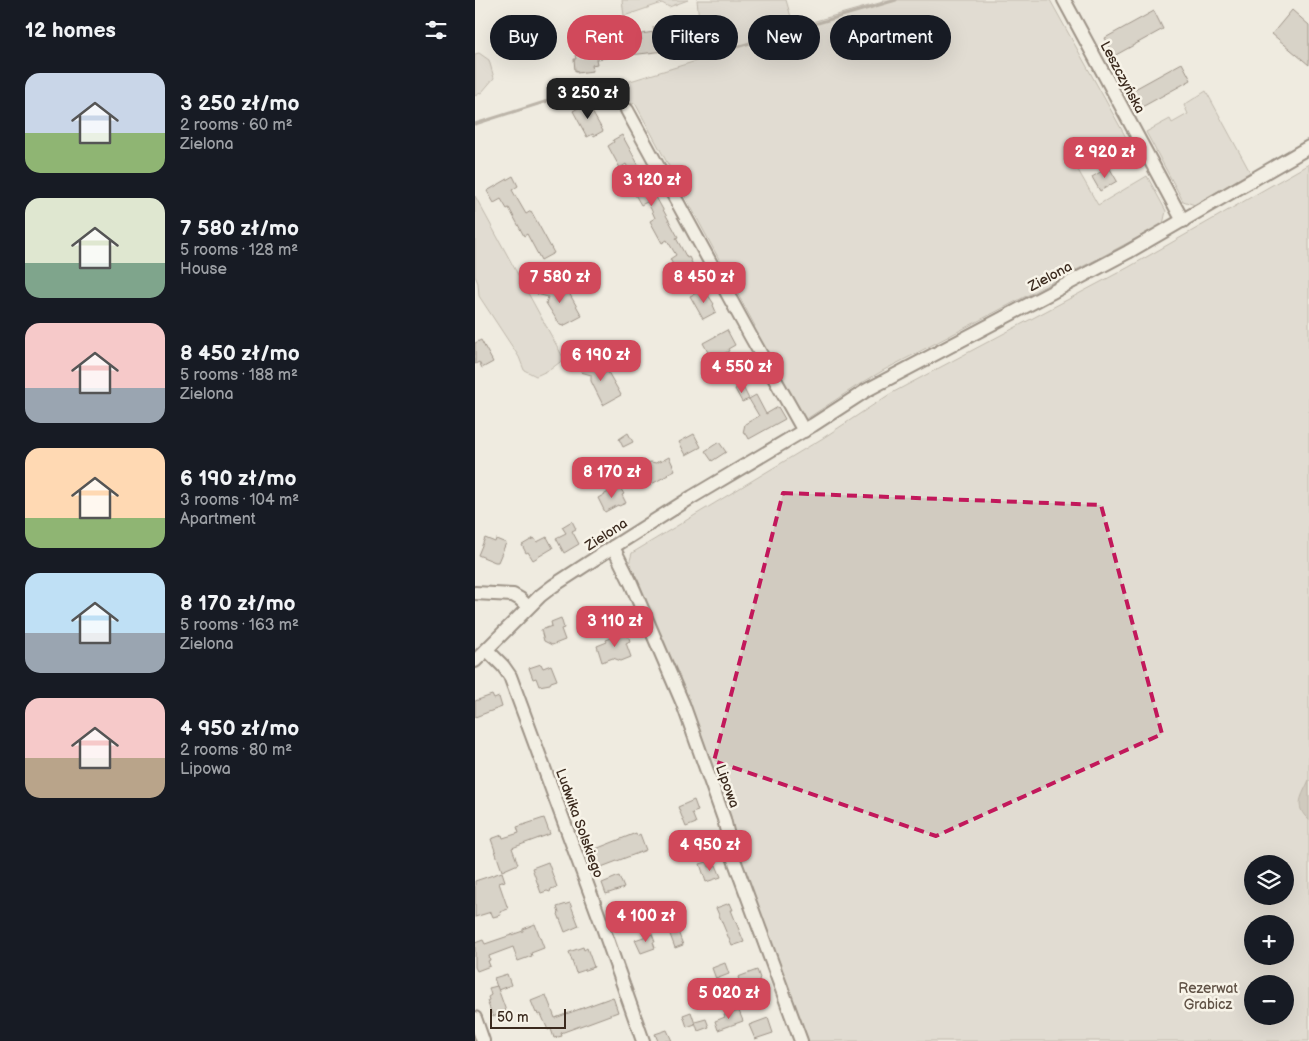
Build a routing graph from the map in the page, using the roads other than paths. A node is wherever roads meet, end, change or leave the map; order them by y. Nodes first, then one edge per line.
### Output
1 (1064, 0) edge
2 (627, 110) dead end
3 (1309, 147) edge
4 (1183, 221) junction
5 (804, 431) junction
6 (613, 547) junction
7 (475, 593) edge
8 (528, 607) junction
9 (487, 650) junction
10 (475, 661) edge
11 (475, 1018) edge
12 (483, 1041) edge
13 (643, 1041) edge
14 (801, 1041) edge

1 - 4 street, Leszczyńska
2 - 5 street
3 - 4 street, Zielona
4 - 5 street, Zielona
5 - 6 street, Zielona
6 - 8 street, Zielona
6 - 14 street, Lipowa
7 - 8 street
8 - 9 street, Zielona
9 - 10 street, Zielona
9 - 13 street, Ludwika Solskiego
11 - 12 street

